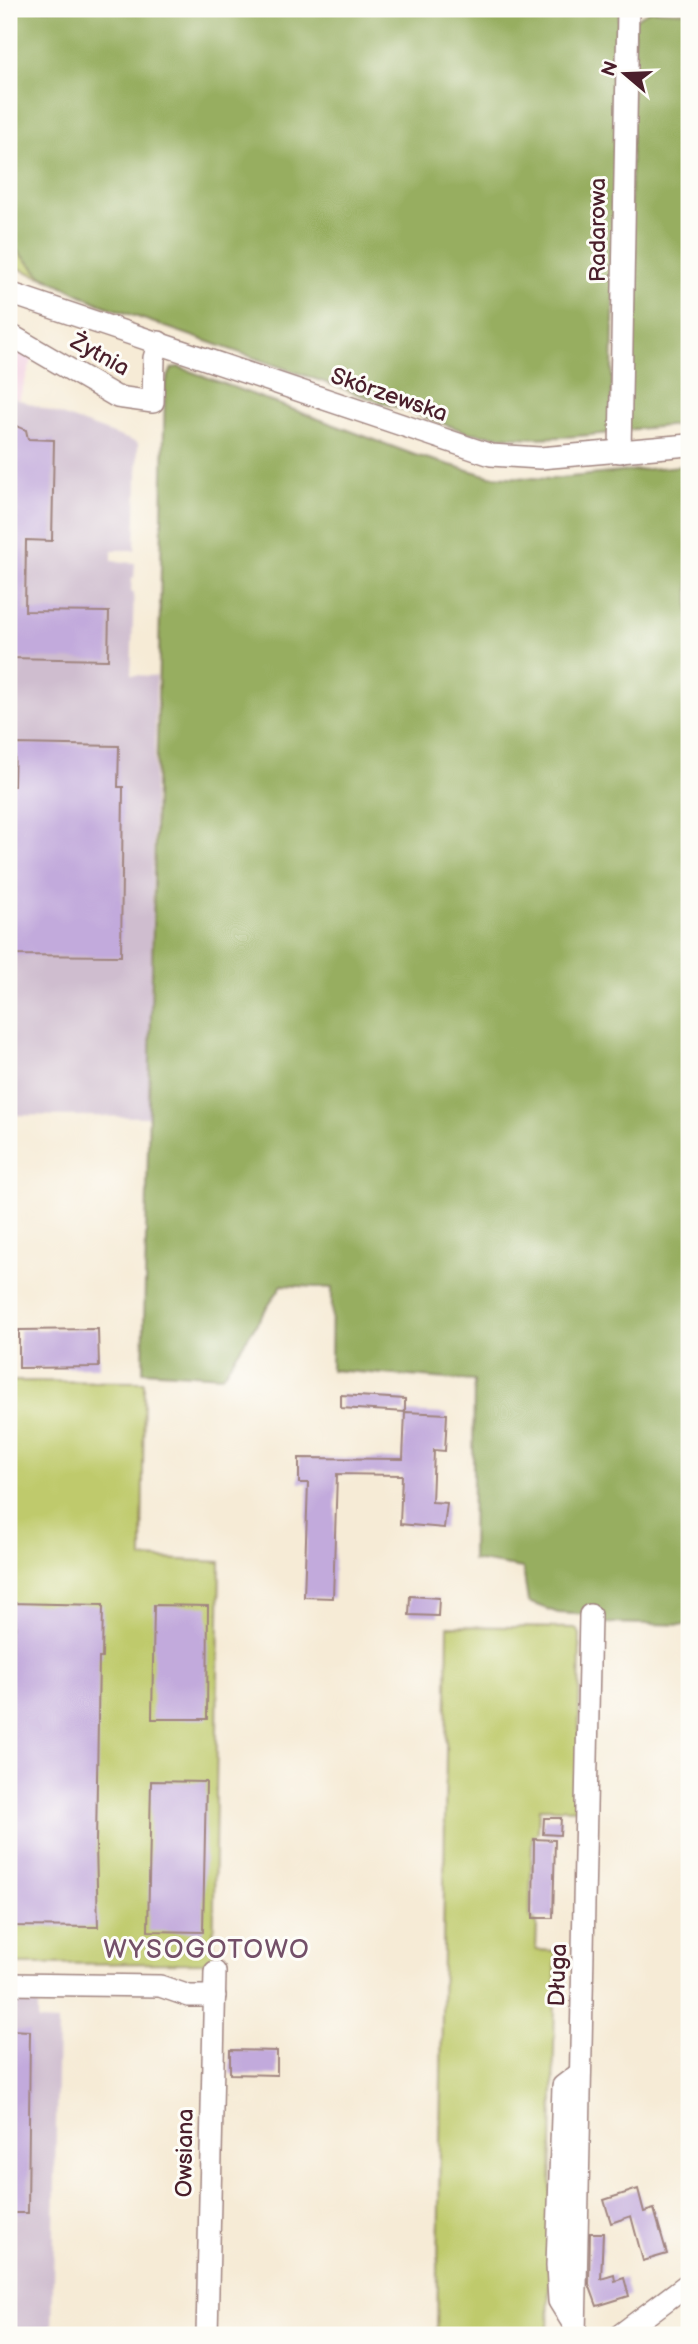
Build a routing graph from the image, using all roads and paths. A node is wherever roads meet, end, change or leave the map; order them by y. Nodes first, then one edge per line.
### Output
1 (628, 9) edge
2 (9, 283) edge
3 (9, 293) edge
4 (82, 315) junction
5 (9, 334) edge
6 (159, 342) junction
7 (689, 445) edge
8 (620, 452) junction
9 (590, 1615) dead end
10 (215, 1972) dead end
11 (9, 1984) edge
12 (215, 1996) junction
13 (689, 2283) edge
14 (574, 2330) edge
15 (207, 2335) edge
16 (620, 2335) edge

1 - 8 street, Radarowa
2 - 4 street, Skórzewska
3 - 4 street, Skórzewska
4 - 6 street, Skórzewska
5 - 6 street, Żytnia
6 - 8 street, Skórzewska
7 - 8 street, Skórzewska
9 - 14 street, Długa
10 - 12 street, Owsiana
11 - 12 street
12 - 15 street, Owsiana
13 - 16 street

